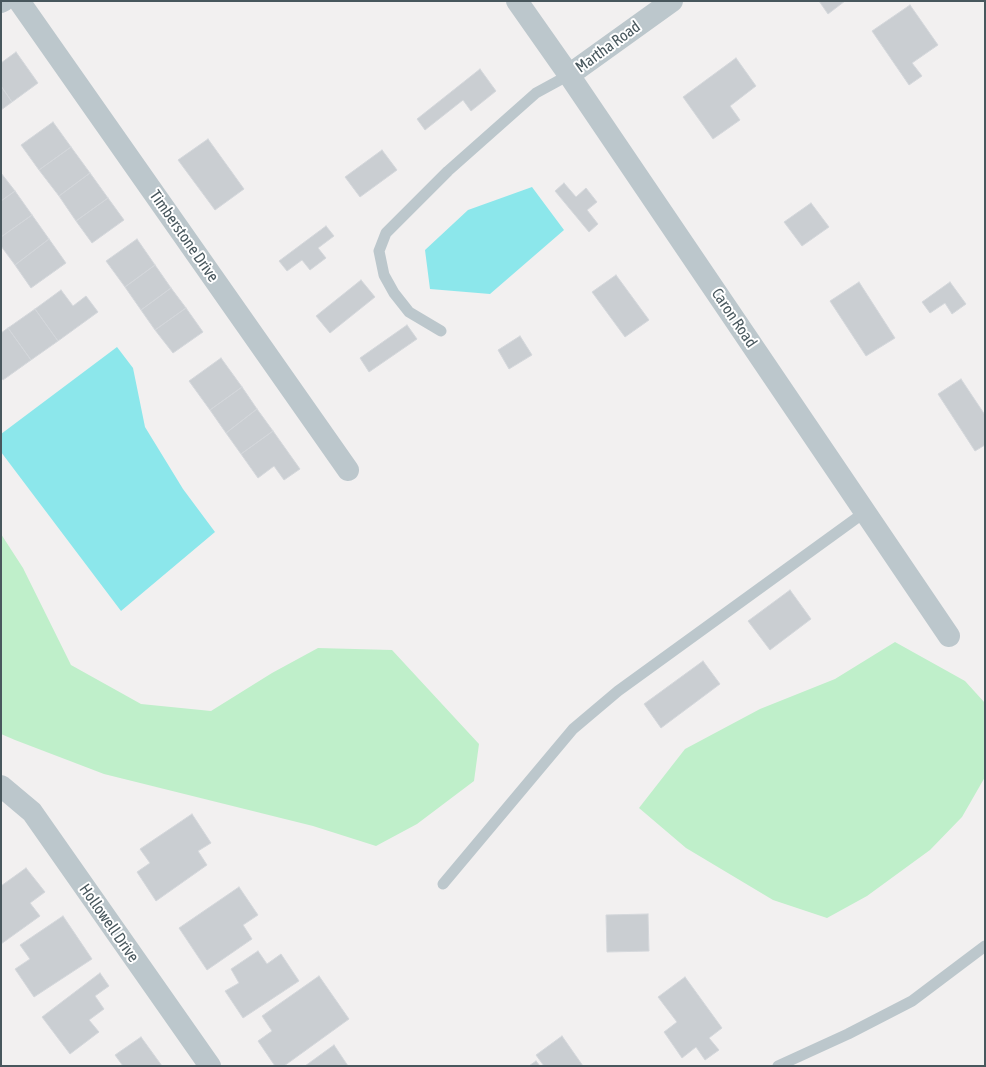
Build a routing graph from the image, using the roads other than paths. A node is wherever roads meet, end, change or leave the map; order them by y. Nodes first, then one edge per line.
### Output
1 (19, 1) edge
2 (517, 1) edge
3 (672, 1) edge
4 (569, 75) junction
5 (441, 331) dead end
6 (348, 470) dead end
7 (865, 512) junction
8 (949, 636) dead end
9 (1, 786) edge
10 (443, 884) dead end
11 (985, 946) edge
12 (210, 1066) edge
13 (778, 1066) edge

1 - 6 street, Timberstone Drive
2 - 4 street, Caron Road
3 - 4 street, Martha Road
4 - 5 lane
4 - 7 street, Caron Road
7 - 8 street, Caron Road
7 - 10 lane
9 - 12 street, Hollowell Drive
11 - 13 lane

